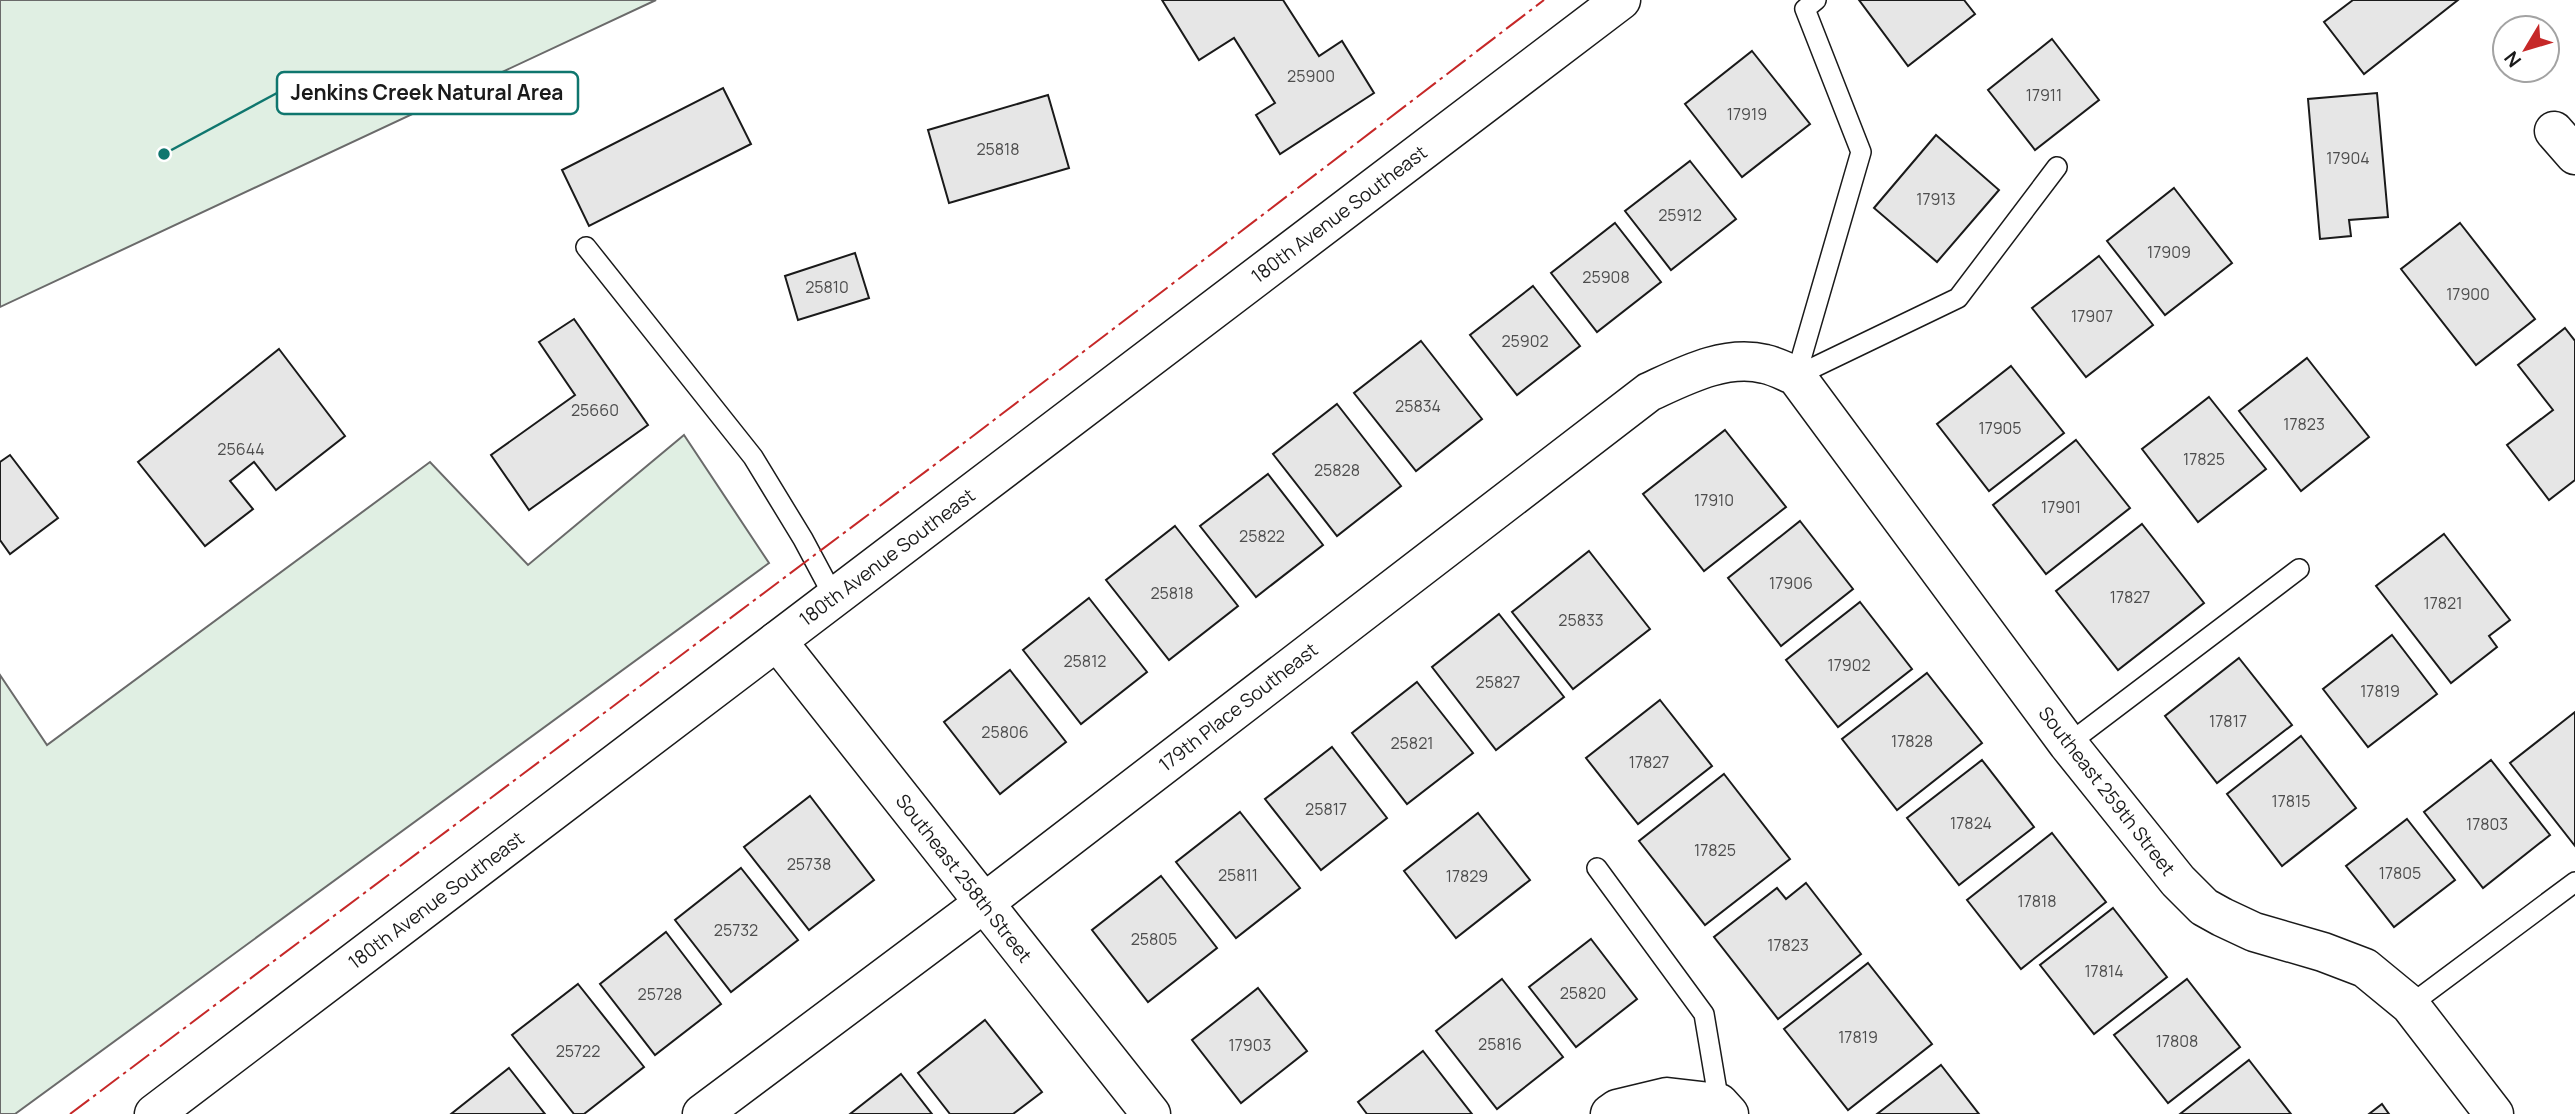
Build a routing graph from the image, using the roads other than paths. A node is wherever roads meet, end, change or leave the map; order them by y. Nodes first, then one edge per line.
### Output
1 (1621, 0) edge
2 (1816, 0) edge
3 (2057, 167) dead end
4 (586, 247) dead end
5 (1796, 376) junction
6 (2299, 569) dead end
7 (834, 597) junction
8 (777, 641) junction
9 (2068, 744) junction
10 (1597, 868) dead end
11 (2575, 882) edge
12 (984, 903) junction
13 (2410, 1005) junction
14 (1724, 1109) edge
15 (154, 1114) edge
16 (702, 1114) edge
17 (1151, 1114) edge
18 (1610, 1114) edge
19 (2494, 1114) edge

1 - 7 street, 180th Avenue Southeast
2 - 5 lane
3 - 5 lane
4 - 7 lane
5 - 9 street, Southeast 259th Street
5 - 12 street, 179th Place Southeast
6 - 9 lane
7 - 8 street, 180th Avenue Southeast
8 - 12 street, Southeast 258th Street
8 - 15 street, 180th Avenue Southeast
9 - 13 street, Southeast 259th Street
10 - 14 lane
11 - 13 lane
12 - 16 street, 179th Place Southeast
12 - 17 street, Southeast 258th Street
13 - 19 street, Southeast 259th Street
14 - 18 street

